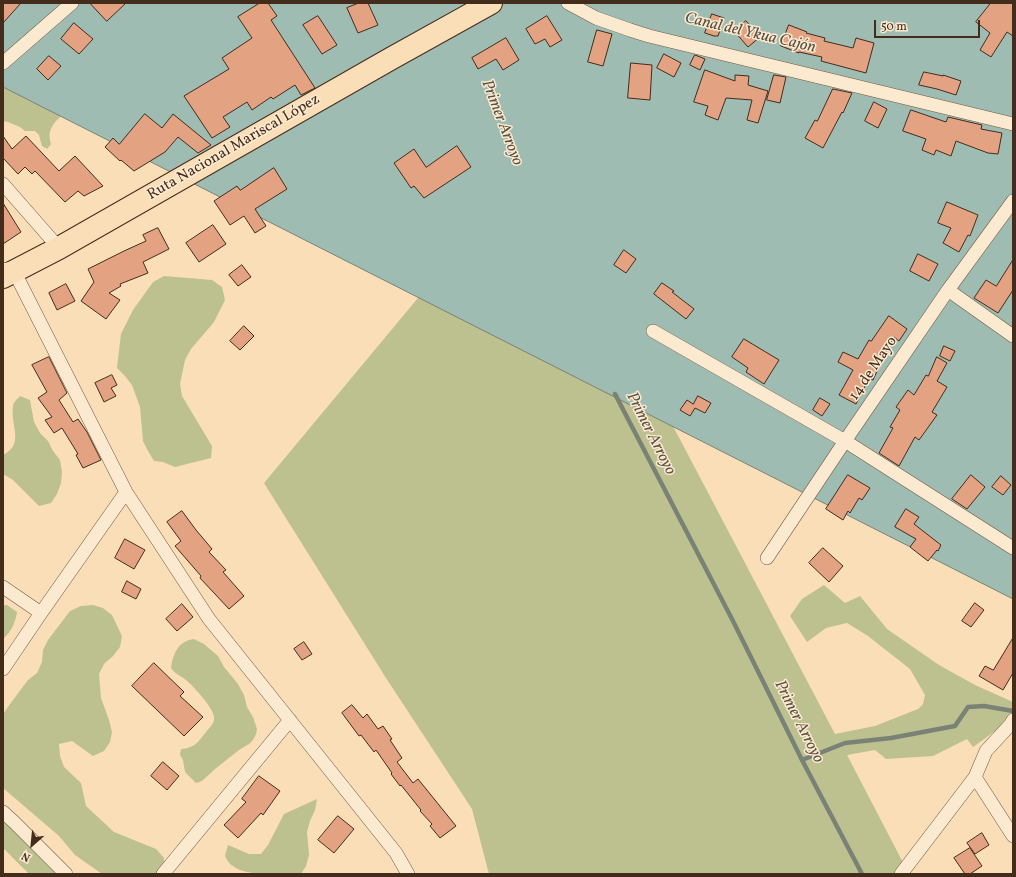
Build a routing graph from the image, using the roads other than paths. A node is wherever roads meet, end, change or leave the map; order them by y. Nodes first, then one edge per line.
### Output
1 (72, 3) edge
2 (491, 3) edge
3 (568, 3) edge
4 (3, 63) edge
5 (1013, 124) edge
6 (3, 184) edge
7 (1013, 201) edge
8 (59, 248) junction
9 (7, 272) edge
10 (948, 290) junction
11 (653, 331) dead end
12 (1013, 336) edge
13 (845, 441) junction
14 (126, 492) junction
15 (1013, 548) edge
16 (767, 558) dead end
17 (3, 587) edge
18 (41, 613) junction
19 (3, 669) edge
20 (290, 720) junction
21 (1011, 722) edge
22 (975, 776) junction
23 (3, 812) edge
24 (1013, 836) edge
25 (66, 874) edge
26 (162, 874) edge
27 (408, 874) edge
28 (902, 874) edge

1 - 4 street
2 - 8 highway, Ruta Nacional Mariscal López
3 - 5 street
6 - 8 street
7 - 10 street, 14 de Mayo
8 - 9 highway, Ruta Nacional Mariscal López
9 - 14 street
10 - 12 street
10 - 13 street, 14 de Mayo
11 - 13 street
13 - 15 street
13 - 16 street, 14 de Mayo
14 - 18 street
14 - 20 street
17 - 18 street
18 - 19 street
20 - 26 street
20 - 27 street
21 - 22 street
22 - 24 street
22 - 28 street
23 - 25 street

